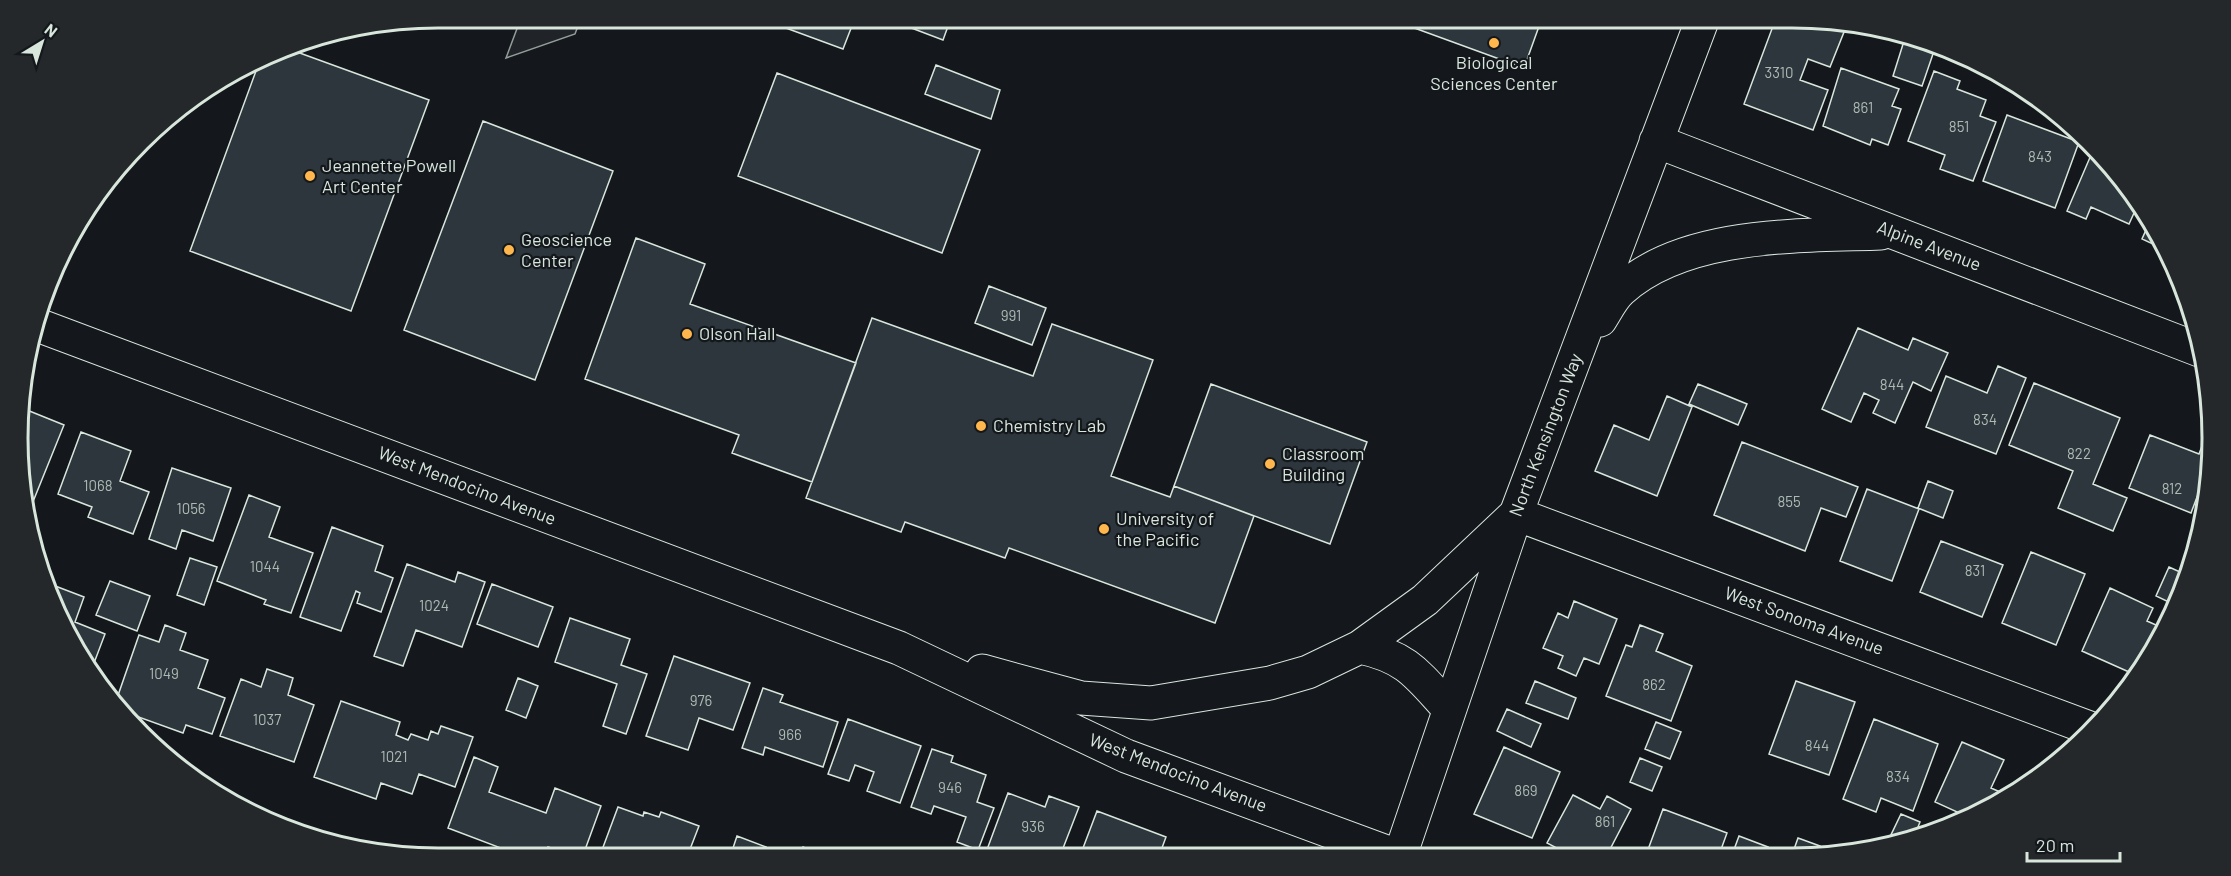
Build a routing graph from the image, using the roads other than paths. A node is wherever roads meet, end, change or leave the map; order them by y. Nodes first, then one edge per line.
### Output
1 (1699, 28) edge
2 (1656, 141) junction
3 (1893, 232) junction
4 (43, 327) edge
5 (2193, 347) edge
6 (1577, 354) junction
7 (1516, 514) junction
8 (1360, 647) junction
9 (899, 648) junction
10 (1448, 708) junction
11 (2085, 726) edge
12 (1379, 848) edge
13 (1400, 848) edge

1 - 2 street, North Kensington Way
2 - 3 street, Alpine Avenue
2 - 6 street, North Kensington Way
3 - 5 street, Alpine Avenue
3 - 6 street
4 - 9 street, West Mendocino Avenue
6 - 7 street, North Kensington Way
7 - 8 street, West Mendocino Avenue
7 - 10 street, North Kensington Way
7 - 11 street, West Sonoma Avenue
8 - 9 street, West Mendocino Avenue
8 - 10 street
9 - 12 street, West Mendocino Avenue
10 - 13 street, North Kensington Way

